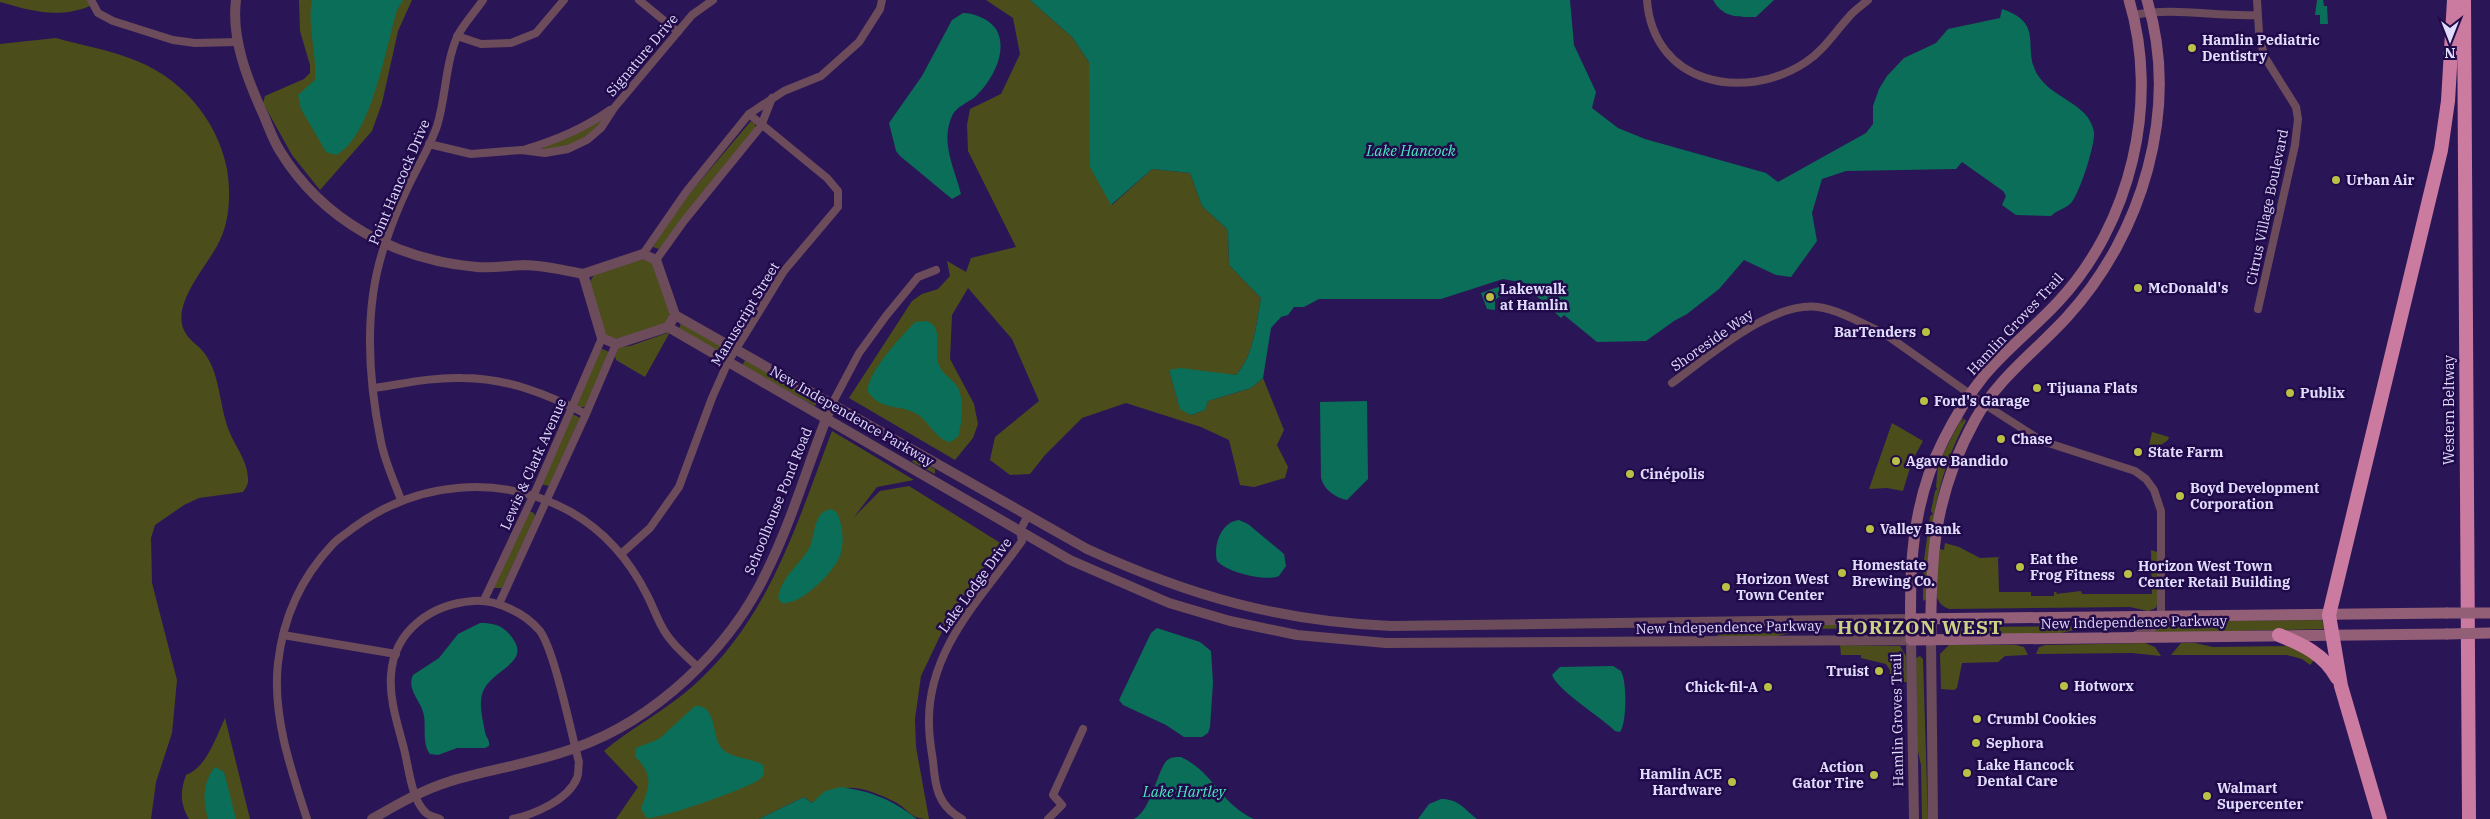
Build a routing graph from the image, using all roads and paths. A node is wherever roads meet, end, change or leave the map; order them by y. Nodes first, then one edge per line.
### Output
1 (92, 0) edge
2 (236, 0) edge
3 (483, 0) edge
4 (564, 0) edge
5 (639, 0) edge
6 (713, 0) edge
7 (882, 0) edge
8 (1647, 0) edge
9 (1868, 0) edge
10 (2129, 0) edge
11 (2147, 0) edge
12 (2257, 0) edge
13 (2454, 0) edge
14 (2464, 0) edge
15 (2150, 12) junction
16 (2134, 15) junction
17 (2257, 15) junction
18 (678, 32) junction
19 (458, 36) junction
20 (238, 42) junction
21 (773, 97) junction
22 (614, 108) junction
23 (748, 114) junction
24 (761, 126) junction
25 (429, 144) junction
26 (521, 150) junction
27 (385, 244) junction
28 (643, 254) junction
29 (656, 260) junction
30 (936, 270) dead end
31 (582, 274) junction
32 (2258, 308) dead end
33 (675, 315) junction
34 (668, 327) junction
35 (602, 338) junction
36 (616, 344) junction
37 (737, 350) junction
38 (728, 362) junction
39 (1672, 383) dead end
40 (373, 388) junction
41 (1970, 394) junction
42 (832, 404) junction
43 (1984, 404) junction
44 (572, 407) junction
45 (586, 414) junction
46 (826, 418) junction
47 (534, 494) junction
48 (401, 500) junction
49 (545, 500) junction
50 (1028, 515) junction
51 (1020, 531) junction
52 (621, 554) junction
53 (484, 600) junction
54 (499, 604) junction
55 (2490, 613) edge
56 (2329, 615) junction
57 (2161, 616) junction
58 (1910, 619) junction
59 (1931, 619) junction
60 (2490, 633) edge
61 (283, 635) junction
62 (2279, 635) junction
63 (2332, 635) junction
64 (2131, 638) junction
65 (1911, 640) junction
66 (1931, 640) junction
67 (396, 654) junction
68 (699, 668) junction
69 (2341, 686) junction
70 (1083, 729) dead end
71 (575, 748) junction
72 (416, 794) junction
73 (307, 819) edge
74 (372, 819) edge
75 (440, 819) edge
76 (513, 819) edge
77 (962, 819) edge
78 (1048, 819) edge
79 (1914, 819) edge
80 (1933, 819) edge
81 (2380, 819) edge
82 (2469, 819) edge

1 - 20 street
2 - 20 street
3 - 19 street, Point Hancock Drive
4 - 19 street
5 - 18 street
6 - 18 street, Signature Drive
7 - 21 street
8 - 9 street
10 - 16 main road, Hamlin Groves Trail
11 - 15 main road
12 - 17 street, Citrus Village Boulevard
13 - 56 highway
14 - 82 highway, Western Beltway
15 - 16 street
15 - 17 street
15 - 43 main road
16 - 41 main road, Hamlin Groves Trail
17 - 32 street, Citrus Village Boulevard
18 - 22 street, Signature Drive
19 - 25 street, Point Hancock Drive
20 - 27 street
21 - 23 street
21 - 24 street
22 - 26 street, Signature Drive
22 - 26 street, Signature Drive
23 - 24 street, Manuscript Street
23 - 28 street
24 - 29 street
24 - 37 street, Manuscript Street
25 - 26 street, Signature Drive
25 - 27 street, Point Hancock Drive
27 - 31 street
27 - 40 street, Point Hancock Drive
28 - 29 street
28 - 31 street
29 - 33 street
30 - 42 street, Schoolhouse Pond Road
31 - 35 street
33 - 34 street
33 - 37 street, New Independence Parkway
34 - 36 street
34 - 38 street, New Independence Parkway
35 - 36 street
35 - 44 street, Lewis & Clark Avenue
36 - 45 street, Lewis & Clark Avenue
37 - 38 street, Manuscript Street
37 - 42 street, New Independence Parkway
38 - 46 street, New Independence Parkway
38 - 52 street, Manuscript Street
39 - 41 street, Shoreside Way
40 - 44 street
40 - 48 street, Point Hancock Drive
41 - 43 street, Shoreside Way
41 - 58 main road, Hamlin Groves Trail
42 - 46 street, Schoolhouse Pond Road
42 - 50 street, New Independence Parkway
43 - 57 street, Shoreside Way
43 - 59 main road
44 - 45 street
44 - 47 street, Lewis & Clark Avenue
45 - 49 street, Lewis & Clark Avenue
46 - 51 street, New Independence Parkway
46 - 68 street, Schoolhouse Pond Road
47 - 48 street
47 - 49 street
47 - 53 street, Lewis & Clark Avenue
48 - 61 street
49 - 52 street
49 - 54 street, Lewis & Clark Avenue
50 - 51 street
50 - 58 street, New Independence Parkway
51 - 65 street, New Independence Parkway
51 - 77 street, Lake Lodge Drive
52 - 68 street
53 - 54 street
53 - 67 street
54 - 71 street
55 - 56 main road, New Independence Parkway, bridge
56 - 57 main road, New Independence Parkway
56 - 63 highway
57 - 59 main road, New Independence Parkway
57 - 64 street
58 - 59 main road, New Independence Parkway
58 - 65 main road, Hamlin Groves Trail
59 - 66 main road
60 - 63 main road, New Independence Parkway, bridge
61 - 67 street
61 - 73 street
62 - 63 main road, New Independence Parkway
62 - 64 main road, New Independence Parkway
62 - 69 highway
63 - 69 highway
64 - 66 main road, New Independence Parkway
65 - 66 main road, New Independence Parkway
65 - 79 street, Hamlin Groves Trail
66 - 80 street
67 - 72 street
68 - 71 street, Schoolhouse Pond Road
69 - 81 highway
70 - 78 street
71 - 72 street, Schoolhouse Pond Road
71 - 76 street
72 - 74 street, Schoolhouse Pond Road
72 - 75 street

